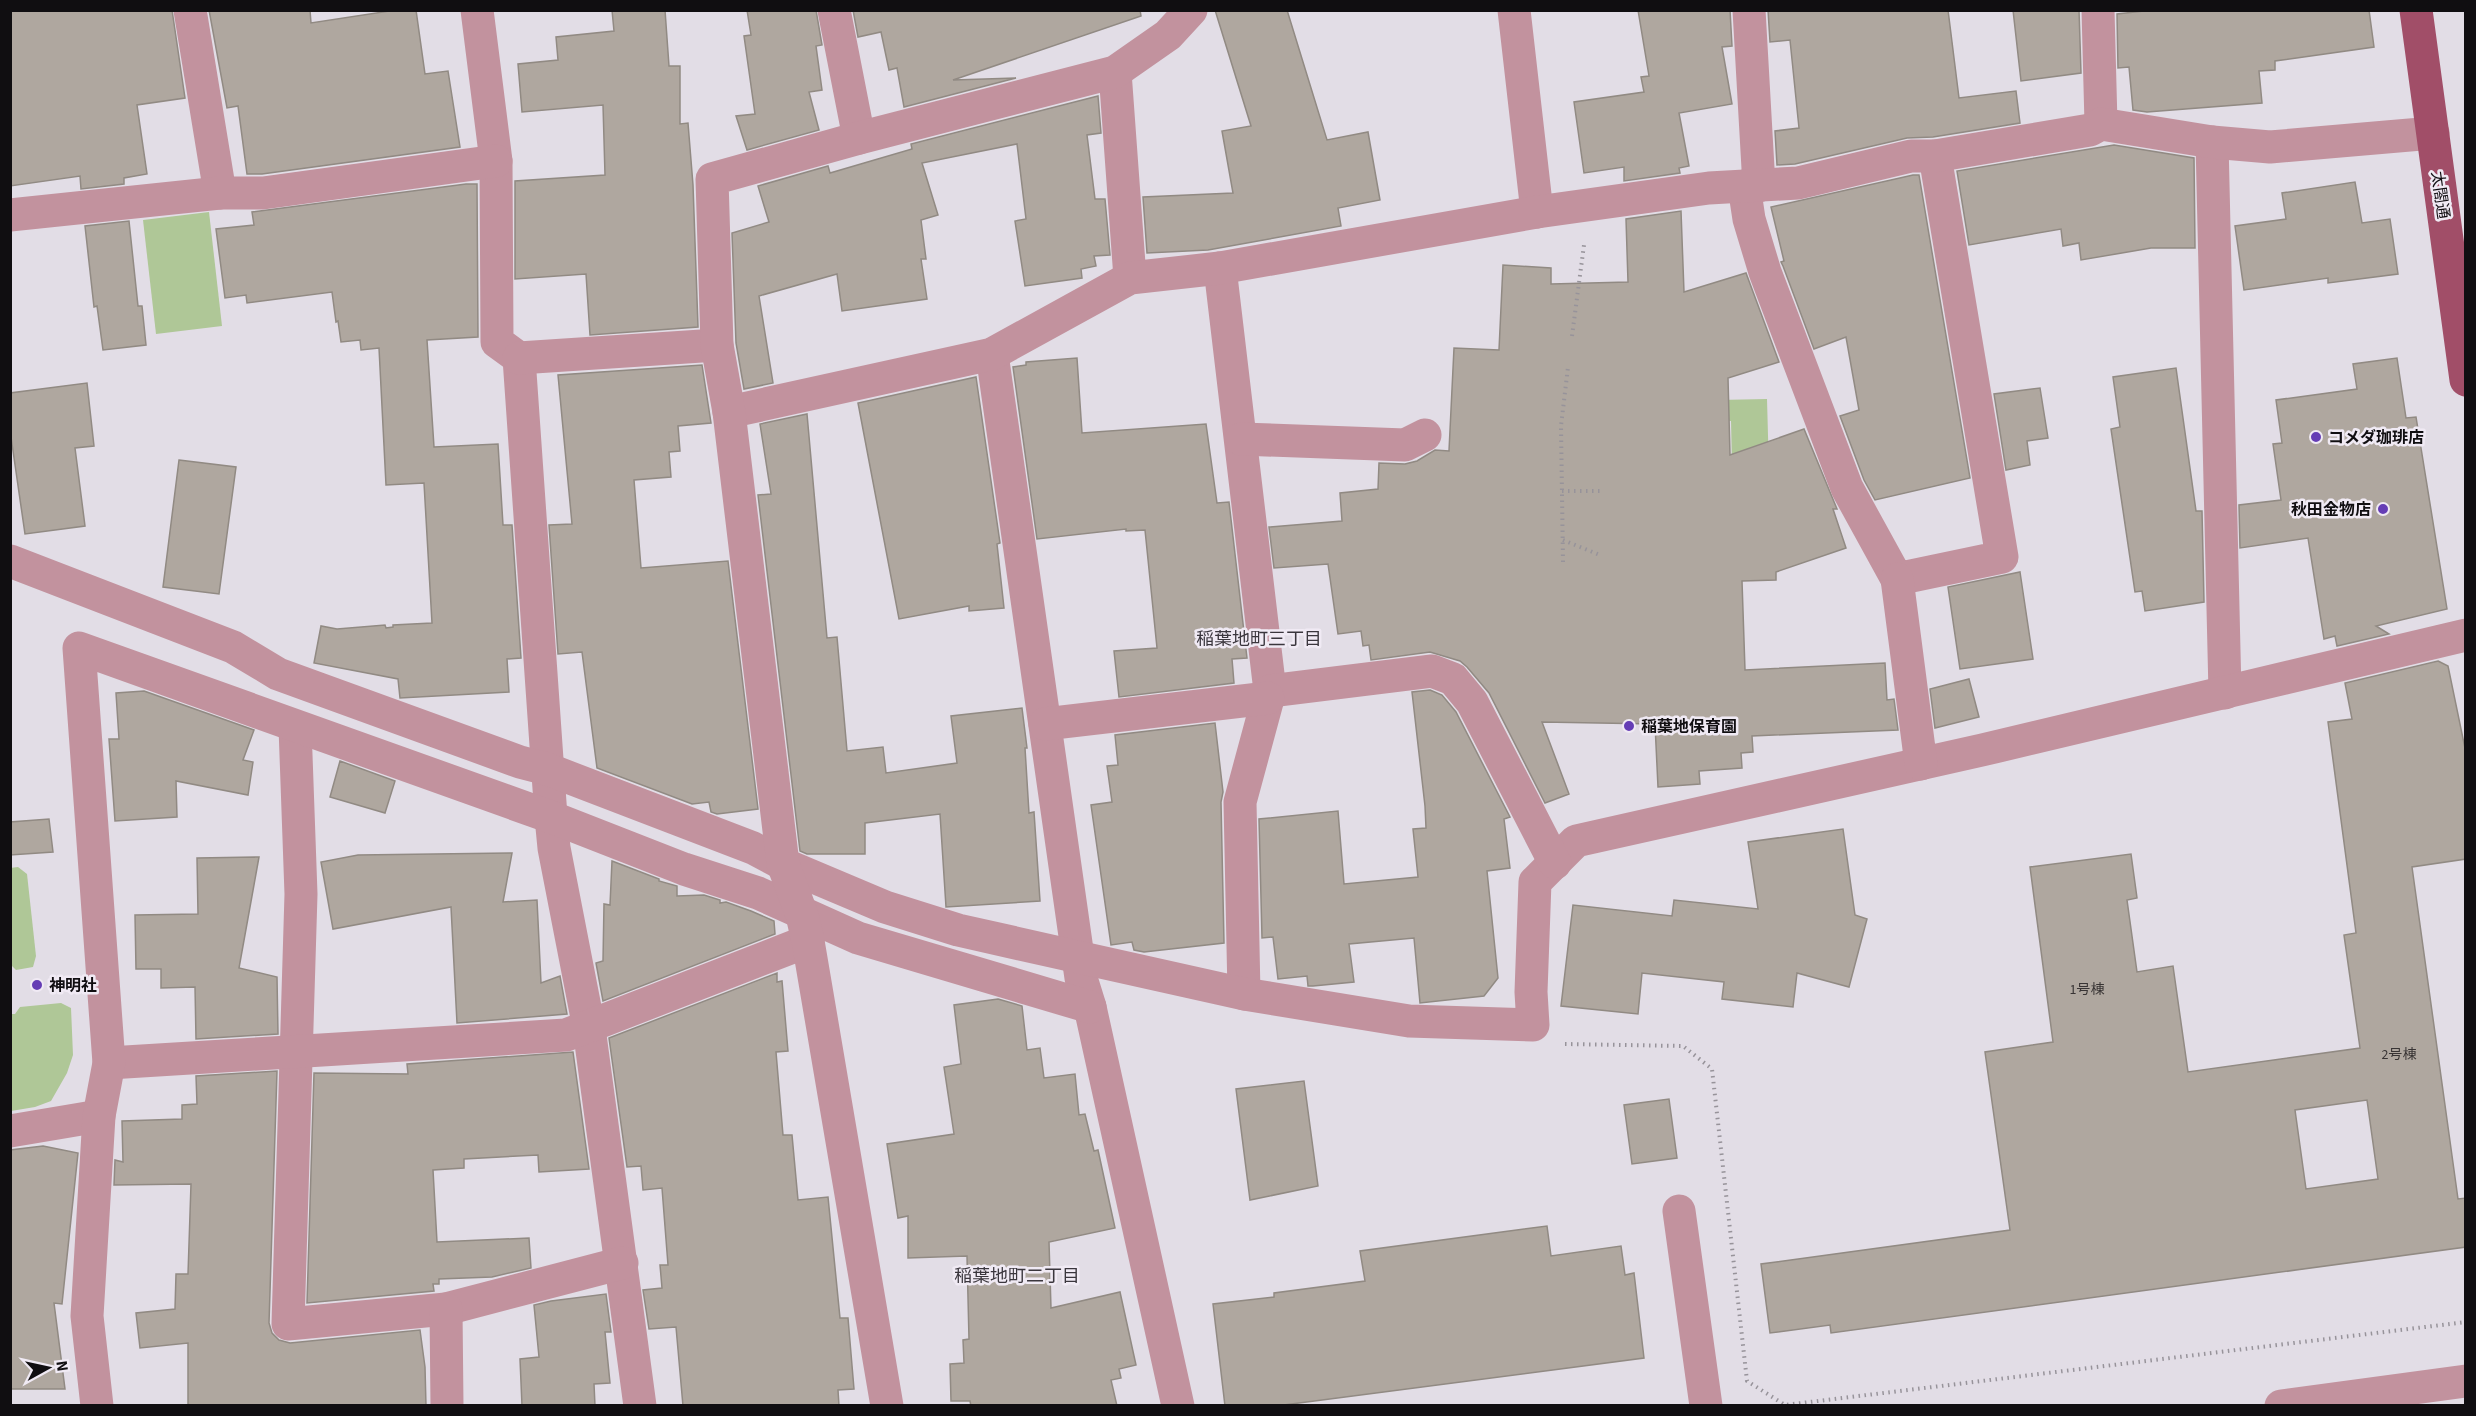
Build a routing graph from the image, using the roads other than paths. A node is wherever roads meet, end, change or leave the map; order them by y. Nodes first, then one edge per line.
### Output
1 (190, 10) edge
2 (477, 10) edge
3 (834, 10) edge
4 (1191, 10) edge
5 (1514, 10) edge
6 (1749, 10) edge
7 (2098, 10) edge
8 (2416, 10) edge
9 (1115, 72) junction
10 (2101, 124) junction
11 (2433, 133) junction
12 (859, 138) junction
13 (2211, 142) junction
14 (1935, 156) junction
15 (496, 161) junction
16 (1752, 186) junction
17 (220, 193) junction
18 (1537, 212) junction
19 (10, 215) edge
20 (1220, 268) junction
21 (1130, 278) junction
22 (717, 345) junction
23 (992, 354) junction
24 (519, 357) junction
25 (2466, 380) edge
26 (729, 412) junction
27 (1425, 435) dead end
28 (1240, 439) junction
29 (10, 561) edge
30 (1897, 579) junction
31 (2466, 635) edge
32 (2225, 693) junction
33 (1269, 694) junction
34 (1045, 724) junction
35 (296, 726) junction
36 (1921, 764) junction
37 (547, 769) junction
38 (550, 817) junction
39 (1555, 863) junction
40 (783, 864) junction
41 (805, 928) junction
42 (1078, 957) junction
43 (1244, 994) junction
44 (1090, 1007) junction
45 (589, 1028) junction
46 (296, 1054) junction
47 (109, 1063) junction
48 (99, 1116) junction
49 (10, 1131) edge
50 (1679, 1211) dead end
51 (622, 1263) junction
52 (446, 1309) junction
53 (2466, 1381) edge
54 (97, 1406) edge
55 (447, 1406) edge
56 (640, 1406) edge
57 (887, 1406) edge
58 (1178, 1406) edge
59 (1706, 1406) edge
60 (2281, 1406) edge

1 - 17 street
2 - 15 street
3 - 12 street
4 - 9 street
5 - 18 street
6 - 16 street
7 - 10 street
8 - 11 main road, 太閤通
9 - 12 street
9 - 21 street
10 - 13 street
10 - 14 street
11 - 13 street
11 - 25 main road, 太閤通
12 - 22 street
13 - 32 street
14 - 16 street
14 - 30 street
15 - 17 street
15 - 24 street
16 - 18 street
16 - 30 street
17 - 19 street
18 - 20 street
20 - 21 street
20 - 28 street
21 - 23 street
22 - 24 street
22 - 26 street
23 - 26 street
23 - 34 street
24 - 37 street
26 - 40 street
27 - 28 street
28 - 33 street
29 - 37 street
30 - 36 street
31 - 32 street
32 - 36 street
33 - 34 street
33 - 39 street
33 - 43 street
34 - 42 street
35 - 38 street
35 - 46 street
35 - 47 street
36 - 39 street
37 - 38 street
37 - 40 street
38 - 41 street
38 - 45 street
39 - 43 street
40 - 41 street
40 - 42 street
41 - 44 street
41 - 45 street
41 - 57 street
42 - 43 street
42 - 44 street
44 - 58 street
45 - 46 street
45 - 51 street
46 - 47 street
46 - 52 street
47 - 48 street
48 - 49 street
48 - 54 street
50 - 59 street
51 - 52 street
51 - 56 street
52 - 55 street
53 - 60 street

